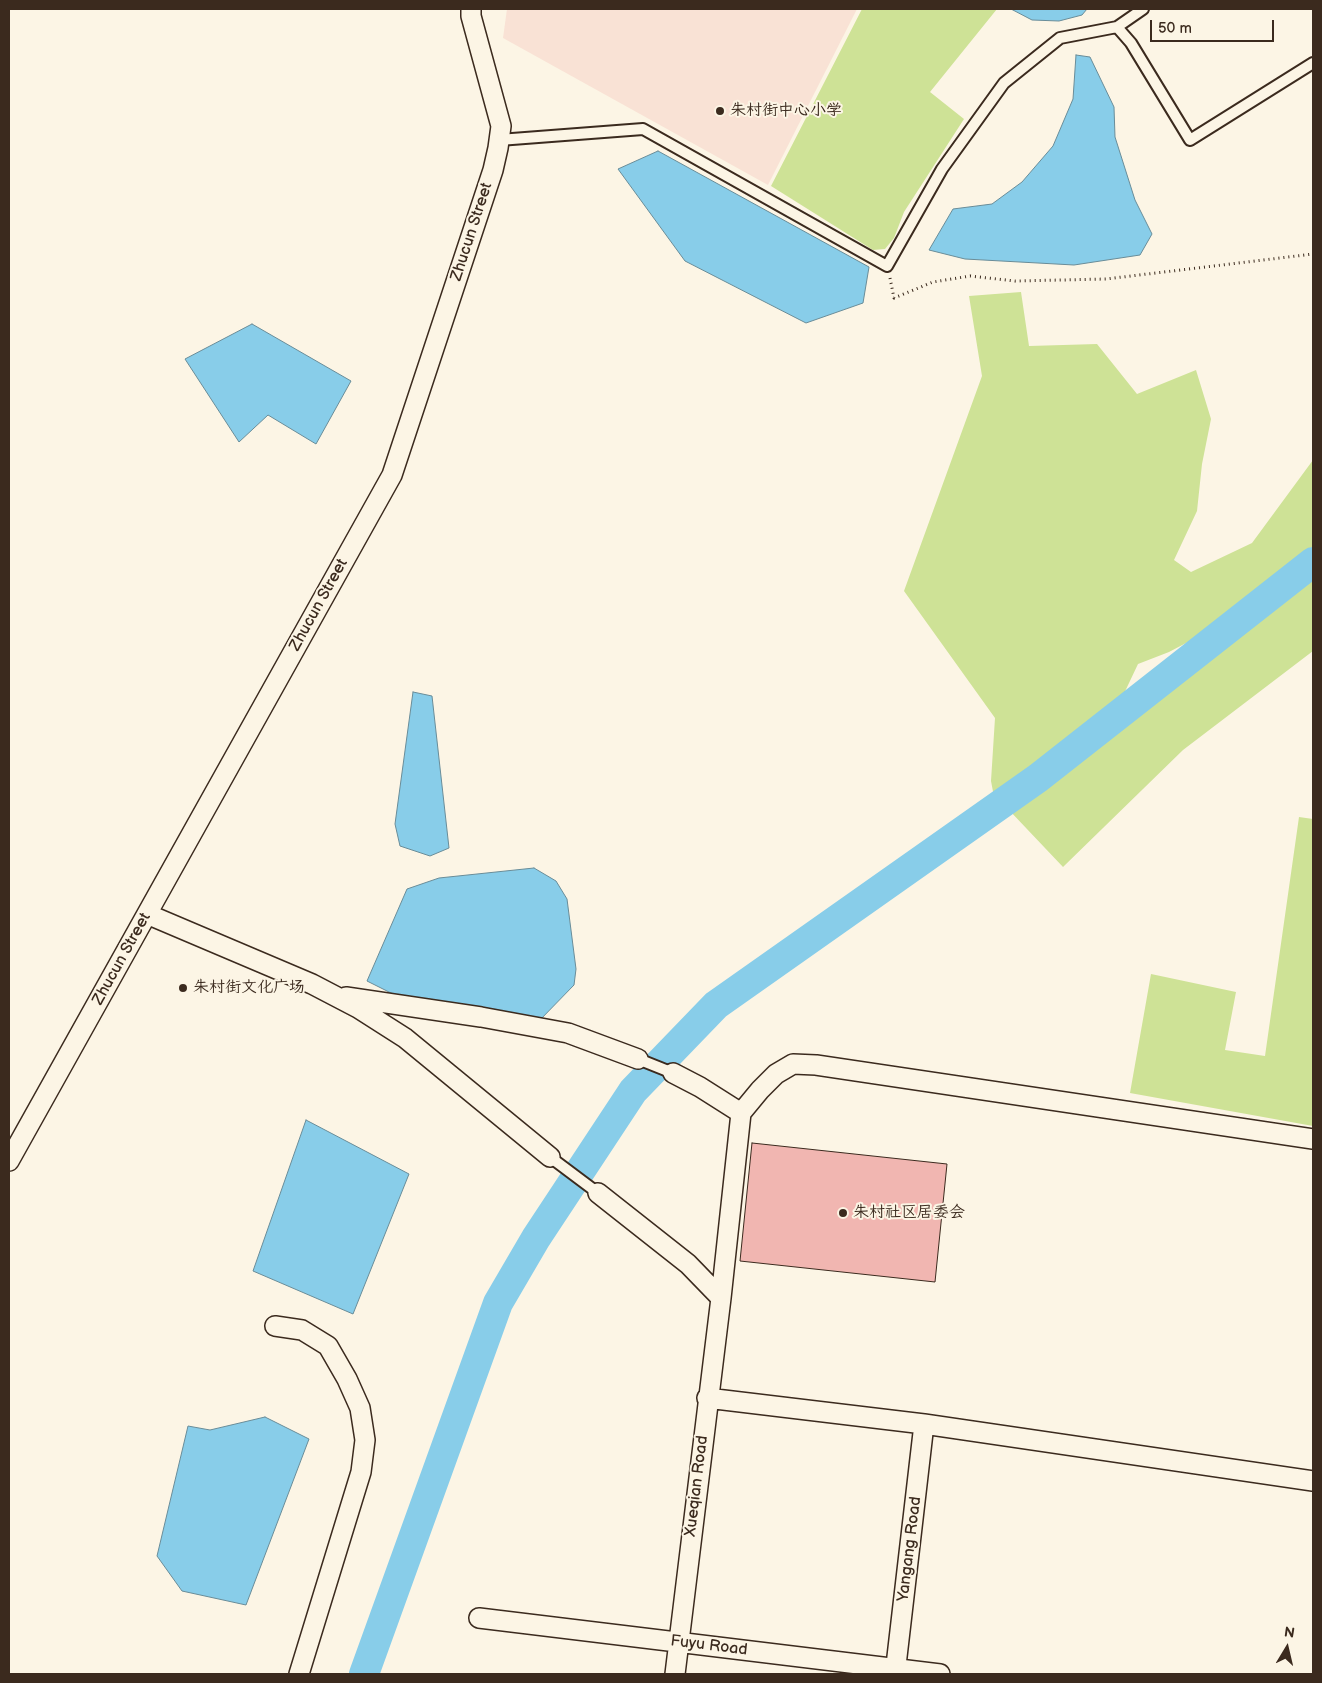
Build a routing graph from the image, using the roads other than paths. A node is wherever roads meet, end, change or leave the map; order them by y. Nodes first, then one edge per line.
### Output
1 (471, 9) edge
2 (1144, 9) edge
3 (1117, 27) junction
4 (1313, 63) edge
5 (499, 140) junction
6 (147, 914) junction
7 (334, 996) junction
8 (638, 1059) joint
9 (672, 1073) joint
10 (741, 1113) junction
11 (1313, 1139) edge
12 (550, 1157) joint
13 (9, 1161) edge
14 (598, 1193) joint
15 (721, 1298) junction
16 (275, 1326) dead end
17 (708, 1398) junction
18 (924, 1424) junction
19 (1313, 1481) edge
20 (479, 1618) dead end
21 (678, 1642) junction
22 (895, 1672) edge
23 (299, 1674) edge
24 (675, 1674) edge
25 (940, 1674) edge

1 - 5 street, Zhucun Street
2 - 3 lane
3 - 4 lane
3 - 5 lane
5 - 6 street, Zhucun Street
6 - 7 street
6 - 13 street, Zhucun Street
7 - 8 street
7 - 12 street
8 - 9 lane
9 - 10 street
10 - 11 street
10 - 15 street, Xueqian Road
12 - 14 lane
14 - 15 street
15 - 17 street, Xueqian Road
16 - 23 street
17 - 18 street
17 - 21 street, Xueqian Road
18 - 19 street
18 - 22 street, Yangang Road
20 - 21 street, Fuyu Road
21 - 22 street, Fuyu Road
21 - 24 street, Xueqian Road
22 - 25 street, Fuyu Road

